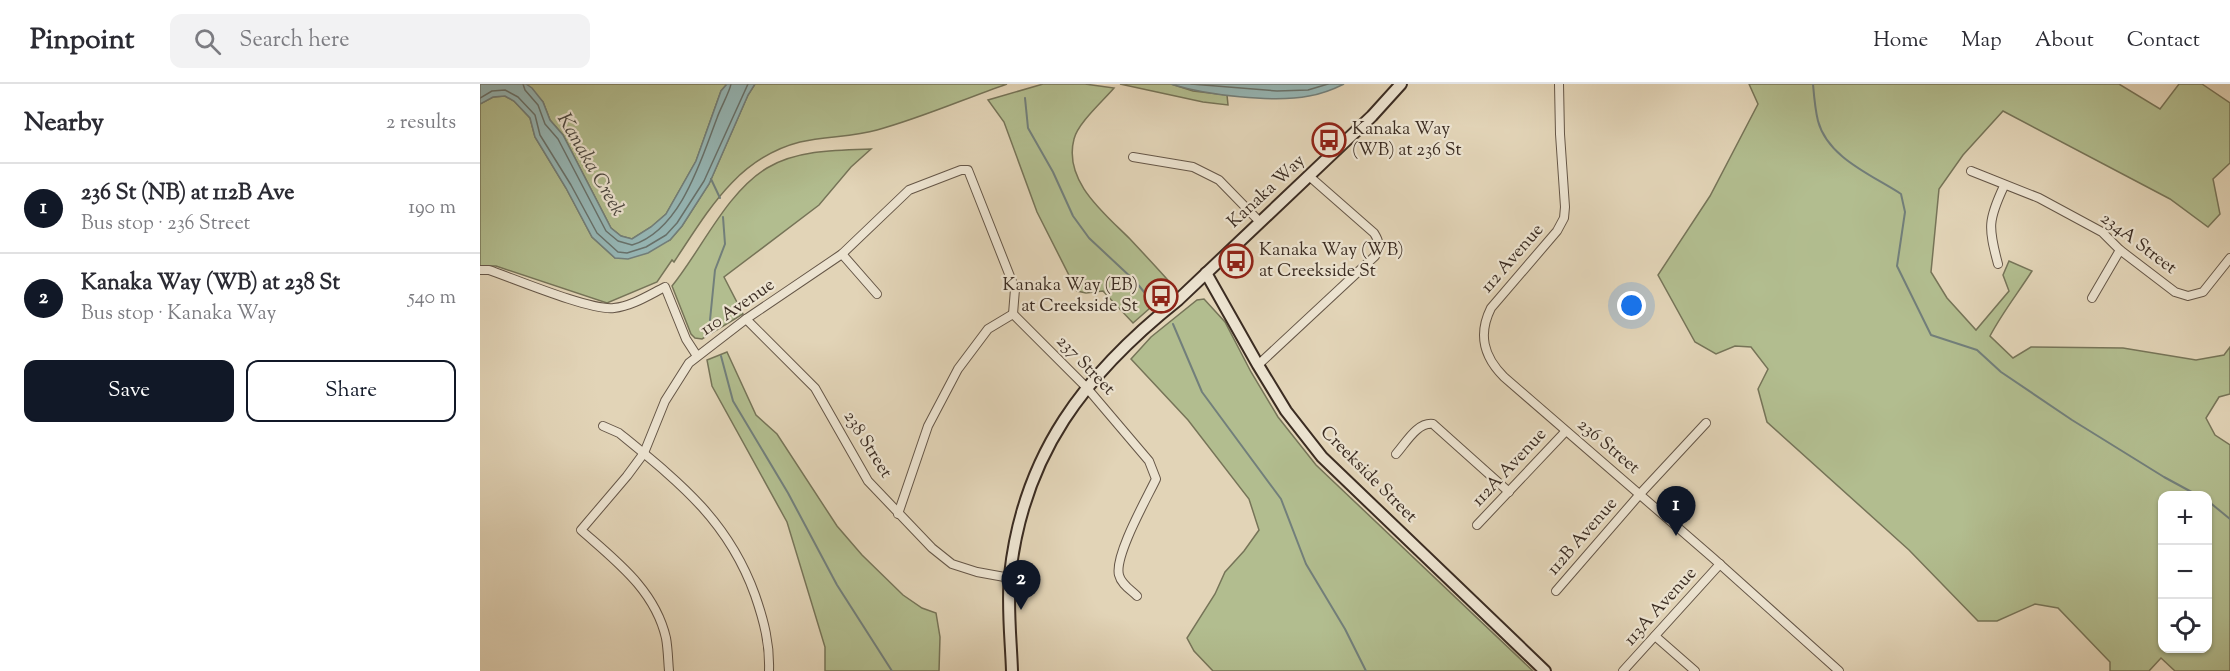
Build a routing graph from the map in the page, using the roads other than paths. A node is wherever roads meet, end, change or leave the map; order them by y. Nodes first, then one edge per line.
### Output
1 (1401, 84) edge
2 (1559, 84) edge
3 (1133, 158) dead end
4 (1971, 171) dead end
5 (1309, 176) junction
6 (2004, 186) junction
7 (1259, 221) junction
8 (2120, 250) junction
9 (842, 254) junction
10 (2230, 258) edge
11 (1998, 264) dead end
12 (480, 270) edge
13 (1206, 273) junction
14 (877, 294) dead end
15 (2092, 298) dead end
16 (1013, 314) junction
17 (746, 320) junction
18 (1483, 331) joint
19 (697, 356) junction
20 (1258, 365) junction
21 (1087, 388) junction
22 (1706, 423) dead end
23 (603, 426) dead end
24 (1565, 432) junction
25 (644, 453) junction
26 (1396, 454) dead end
27 (1509, 492) junction
28 (1640, 494) junction
29 (898, 514) junction
30 (1477, 525) dead end
31 (1720, 564) junction
32 (1010, 578) junction
33 (1556, 591) dead end
34 (1137, 596) dead end
35 (1655, 636) junction
36 (669, 671) edge
37 (769, 671) edge
38 (1012, 671) edge
39 (1545, 671) edge
40 (1623, 671) edge
41 (1695, 671) edge
42 (1839, 671) edge

1 - 5 main road, Kanaka Way
2 - 18 street, 112 Avenue
3 - 7 street
4 - 6 street, 234A Street
5 - 7 main road, Kanaka Way
5 - 20 street
6 - 8 street, 234A Street
6 - 11 street
7 - 13 main road, Kanaka Way
8 - 10 street, 234A Street
8 - 15 street
9 - 14 street
9 - 16 street, 110 Avenue
9 - 17 street, 110 Avenue
12 - 19 street
13 - 20 main road, Creekside Street
13 - 21 main road, Kanaka Way
16 - 21 street, 237 Street
16 - 29 street
17 - 19 street, 110 Avenue
17 - 29 street, 238 Street
18 - 24 street, 236 Street
19 - 25 street, 110 Avenue
20 - 39 main road, Creekside Street
21 - 32 main road, Kanaka Way
21 - 34 street, 237 Street
22 - 28 street, 112B Avenue
23 - 25 street
24 - 27 street, 112A Avenue
24 - 28 street, 236 Street
25 - 36 street, 110 Avenue
25 - 37 street
26 - 27 street
27 - 30 street, 112A Avenue
28 - 31 street, 236 Street
28 - 33 street, 112B Avenue
29 - 32 street, 238 Street
31 - 35 street, 113A Avenue
31 - 42 street, 236 Street
32 - 38 main road, Kanaka Way
35 - 40 street, 113A Avenue
35 - 41 street

